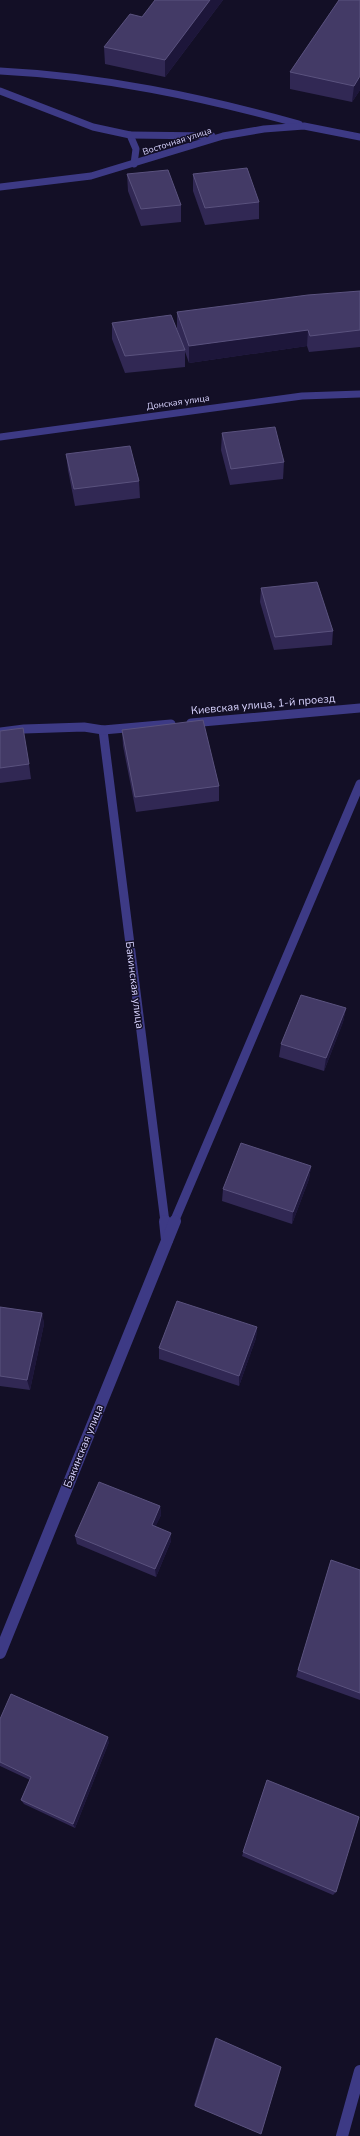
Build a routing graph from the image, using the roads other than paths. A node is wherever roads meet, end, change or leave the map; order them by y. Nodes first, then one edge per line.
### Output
1 (0, 71) edge
2 (0, 91) edge
3 (304, 126) junction
4 (130, 135) junction
5 (223, 136) junction
6 (360, 137) edge
7 (134, 164) junction
8 (0, 187) edge
9 (360, 394) edge
10 (0, 436) edge
11 (360, 708) edge
12 (103, 730) junction
13 (0, 732) edge
14 (360, 784) edge
15 (167, 1240) junction
16 (0, 1653) edge
17 (360, 2071) edge
18 (342, 2136) edge

1 - 3 street
2 - 4 street
3 - 5 street, Восточная улица
3 - 6 street, Восточная улица
4 - 5 street
4 - 7 street
5 - 7 street, Восточная улица
7 - 8 street, Восточная улица
9 - 10 street, Донская улица
11 - 12 street, Киевская улица, 1-й проезд
12 - 13 street, Киевская улица, 1-й проезд
12 - 15 street, Бакинская улица
14 - 15 street, Бакинская улица
15 - 16 street, Бакинская улица
17 - 18 street

